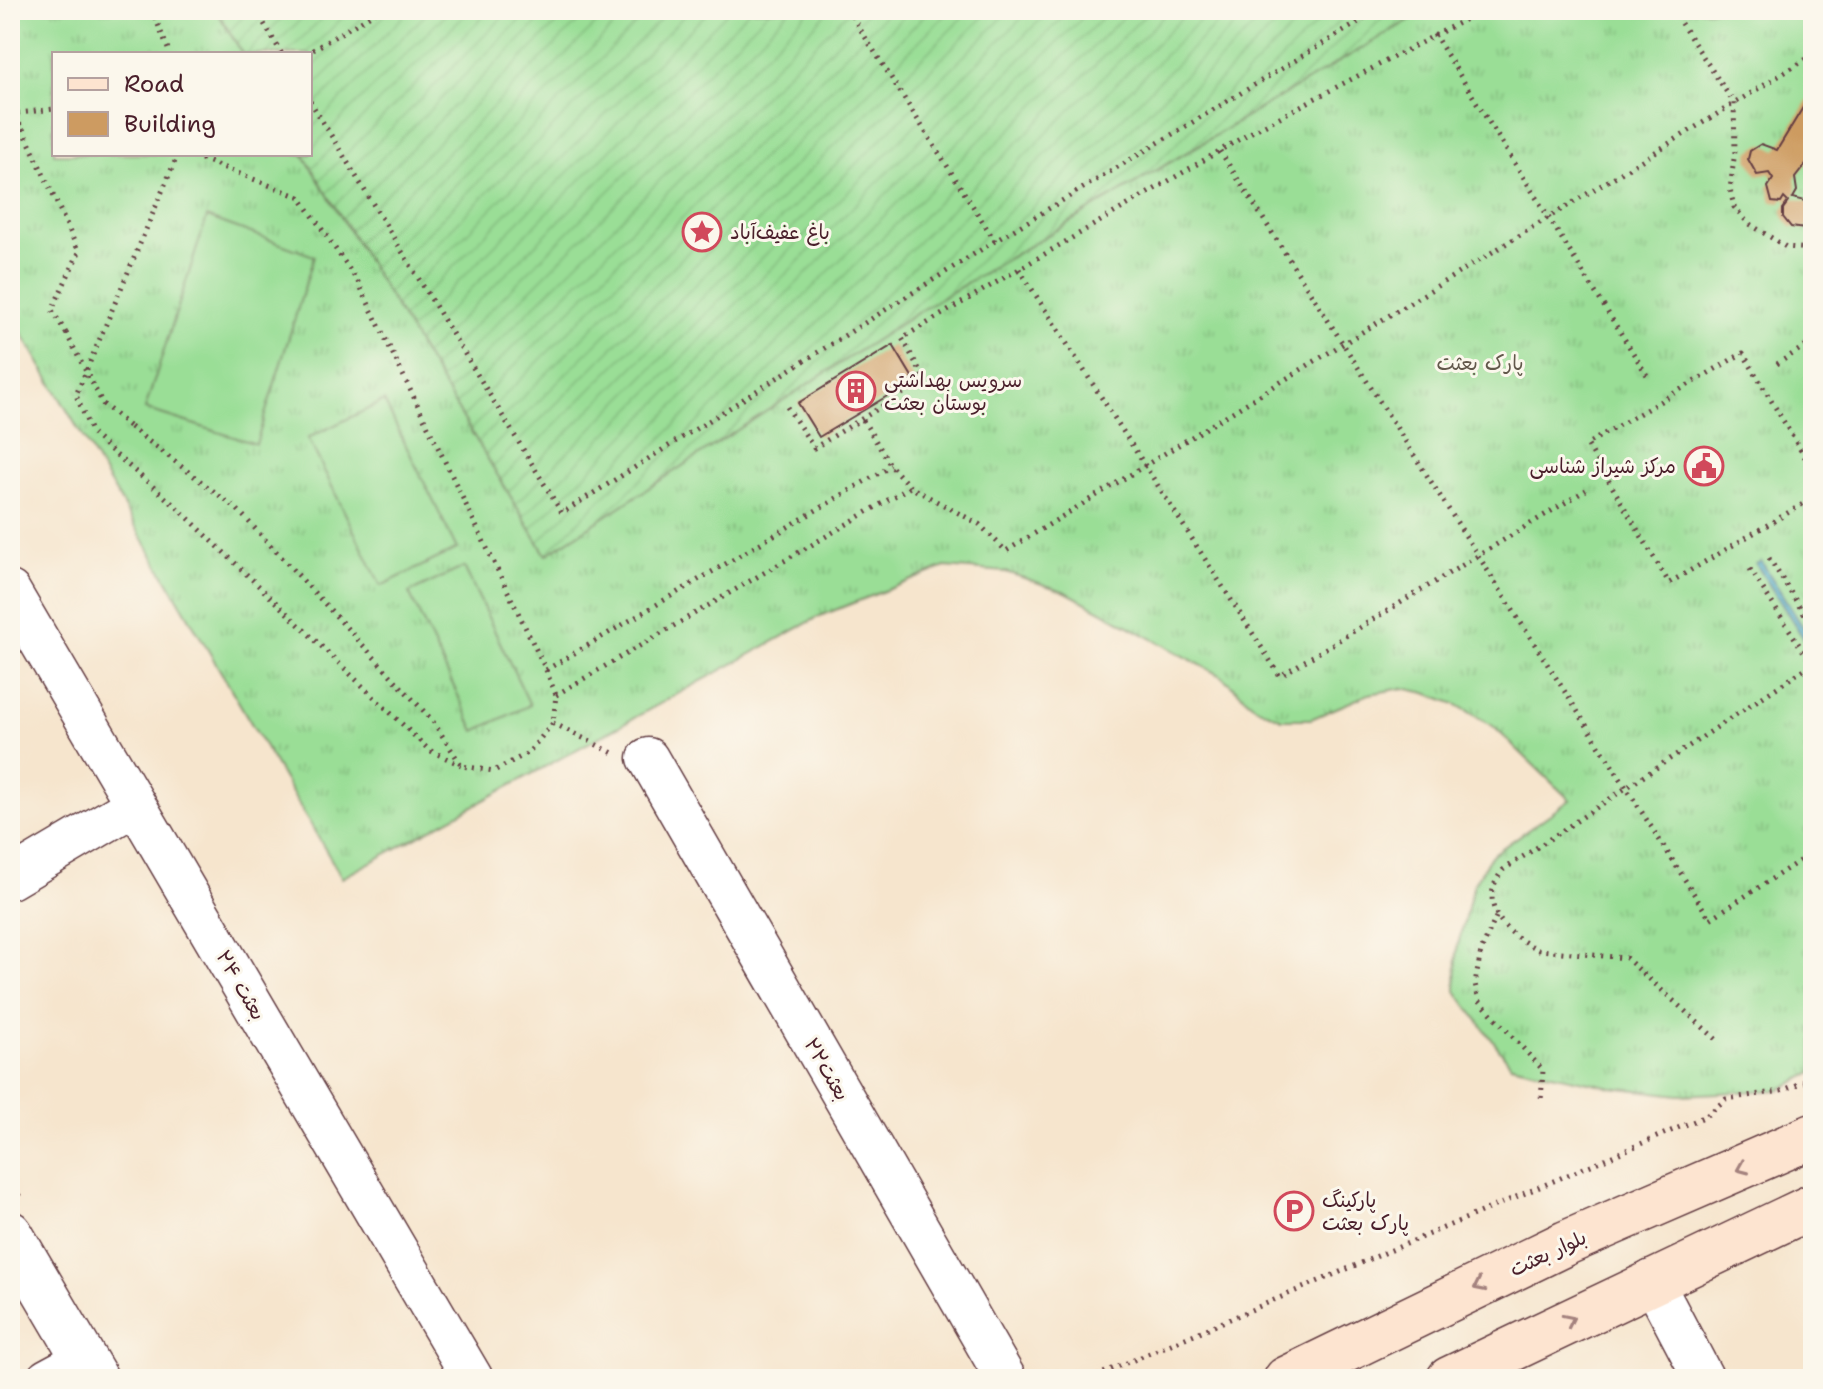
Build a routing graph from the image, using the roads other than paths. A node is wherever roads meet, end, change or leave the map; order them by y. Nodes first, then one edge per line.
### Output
1 (10, 591) edge
2 (648, 758) road end
3 (135, 805) junction
4 (10, 879) edge
5 (1813, 1136) edge
6 (1813, 1206) edge
7 (10, 1233) edge
8 (1652, 1280) junction
9 (76, 1372) edge
10 (473, 1379) edge
11 (1006, 1379) edge
12 (1286, 1379) edge
13 (1449, 1379) edge
14 (1704, 1379) edge

1 - 3 street, بعثت ۲۴
2 - 11 street, بعثت۲۲
3 - 4 street
3 - 10 street, بعثت ۲۴
5 -> 12 main road, بلوار بعثت
6 - 8 main road
7 - 9 street
13 -> 8 main road
8 - 14 street

